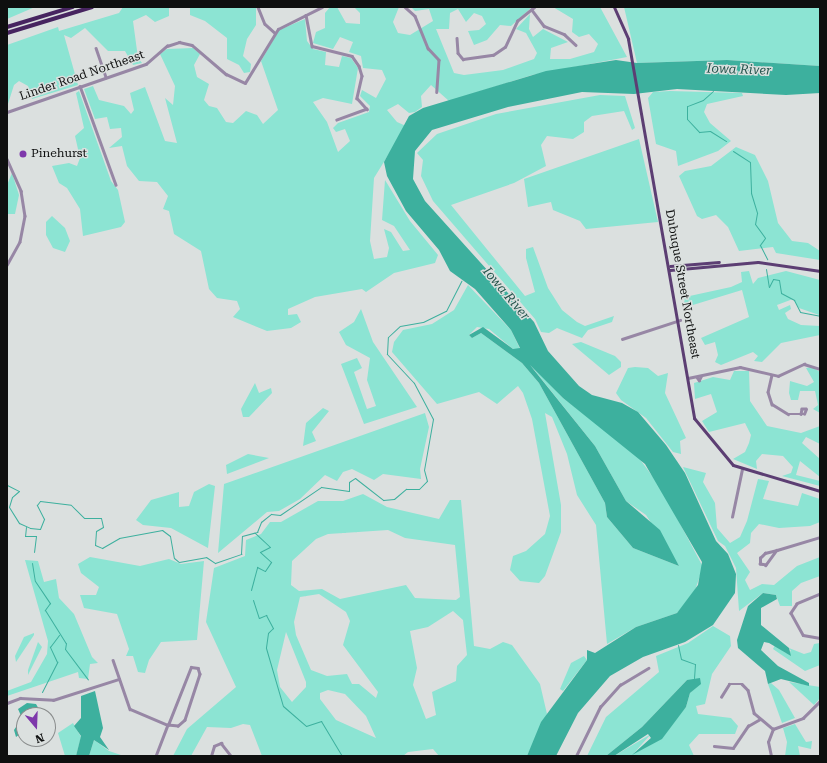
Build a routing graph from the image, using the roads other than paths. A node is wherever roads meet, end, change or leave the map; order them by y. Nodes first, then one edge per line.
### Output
1 (73, 7) edge
2 (92, 7) edge
3 (258, 7) edge
4 (322, 7) edge
5 (405, 7) edge
6 (534, 7) edge
7 (614, 7) edge
8 (532, 10) junction
9 (306, 16) junction
10 (7, 27) edge
11 (275, 33) junction
12 (7, 34) edge
13 (457, 38) dead end
14 (576, 45) dead end
15 (96, 48) dead end
16 (106, 77) junction
17 (80, 86) junction
18 (437, 92) dead end
19 (7, 112) edge
20 (337, 120) dead end
21 (7, 160) edge
22 (116, 185) dead end
23 (7, 265) edge
24 (670, 268) junction
25 (820, 271) edge
26 (680, 320) junction
27 (622, 339) dead end
28 (820, 369) edge
29 (772, 376) junction
30 (688, 378) junction
31 (802, 414) dead end
32 (742, 469) junction
33 (820, 491) edge
34 (732, 517) dead end
35 (820, 537) edge
36 (778, 550) junction
37 (820, 594) edge
38 (820, 638) edge
39 (113, 660) dead end
40 (648, 668) dead end
41 (119, 679) junction
42 (721, 697) dead end
43 (820, 701) edge
44 (7, 703) edge
45 (760, 719) junction
46 (168, 724) junction
47 (773, 729) junction
48 (714, 746) dead end
49 (156, 756) edge
50 (211, 756) edge
51 (230, 756) edge
52 (576, 756) edge
53 (771, 756) edge

1 - 10 highway
2 - 12 highway
3 - 11 street
4 - 9 street, Linder Road Northeast
5 - 18 street
6 - 8 street
7 - 24 main road, Dubuque Street Northeast
8 - 13 street
8 - 14 street
9 - 11 street, Linder Road Northeast
9 - 20 street
11 - 16 street, Linder Road Northeast
15 - 16 street
16 - 17 street, Linder Road Northeast
17 - 19 street, Linder Road Northeast
17 - 22 street
21 - 23 street
24 - 25 main road
24 - 26 main road, Dubuque Street Northeast
26 - 27 street
26 - 30 main road, Dubuque Street Northeast
28 - 29 street
29 - 30 street
29 - 31 street
30 - 32 main road, Dubuque Street Northeast
32 - 33 main road, Dubuque Street Northeast
32 - 34 street
35 - 36 street
36 - 36 street
37 - 38 street
39 - 41 street
40 - 52 street
41 - 44 street
41 - 46 street
42 - 45 street
43 - 47 street
45 - 47 street
45 - 48 street
46 - 46 street
46 - 49 street
47 - 53 street
50 - 51 street

